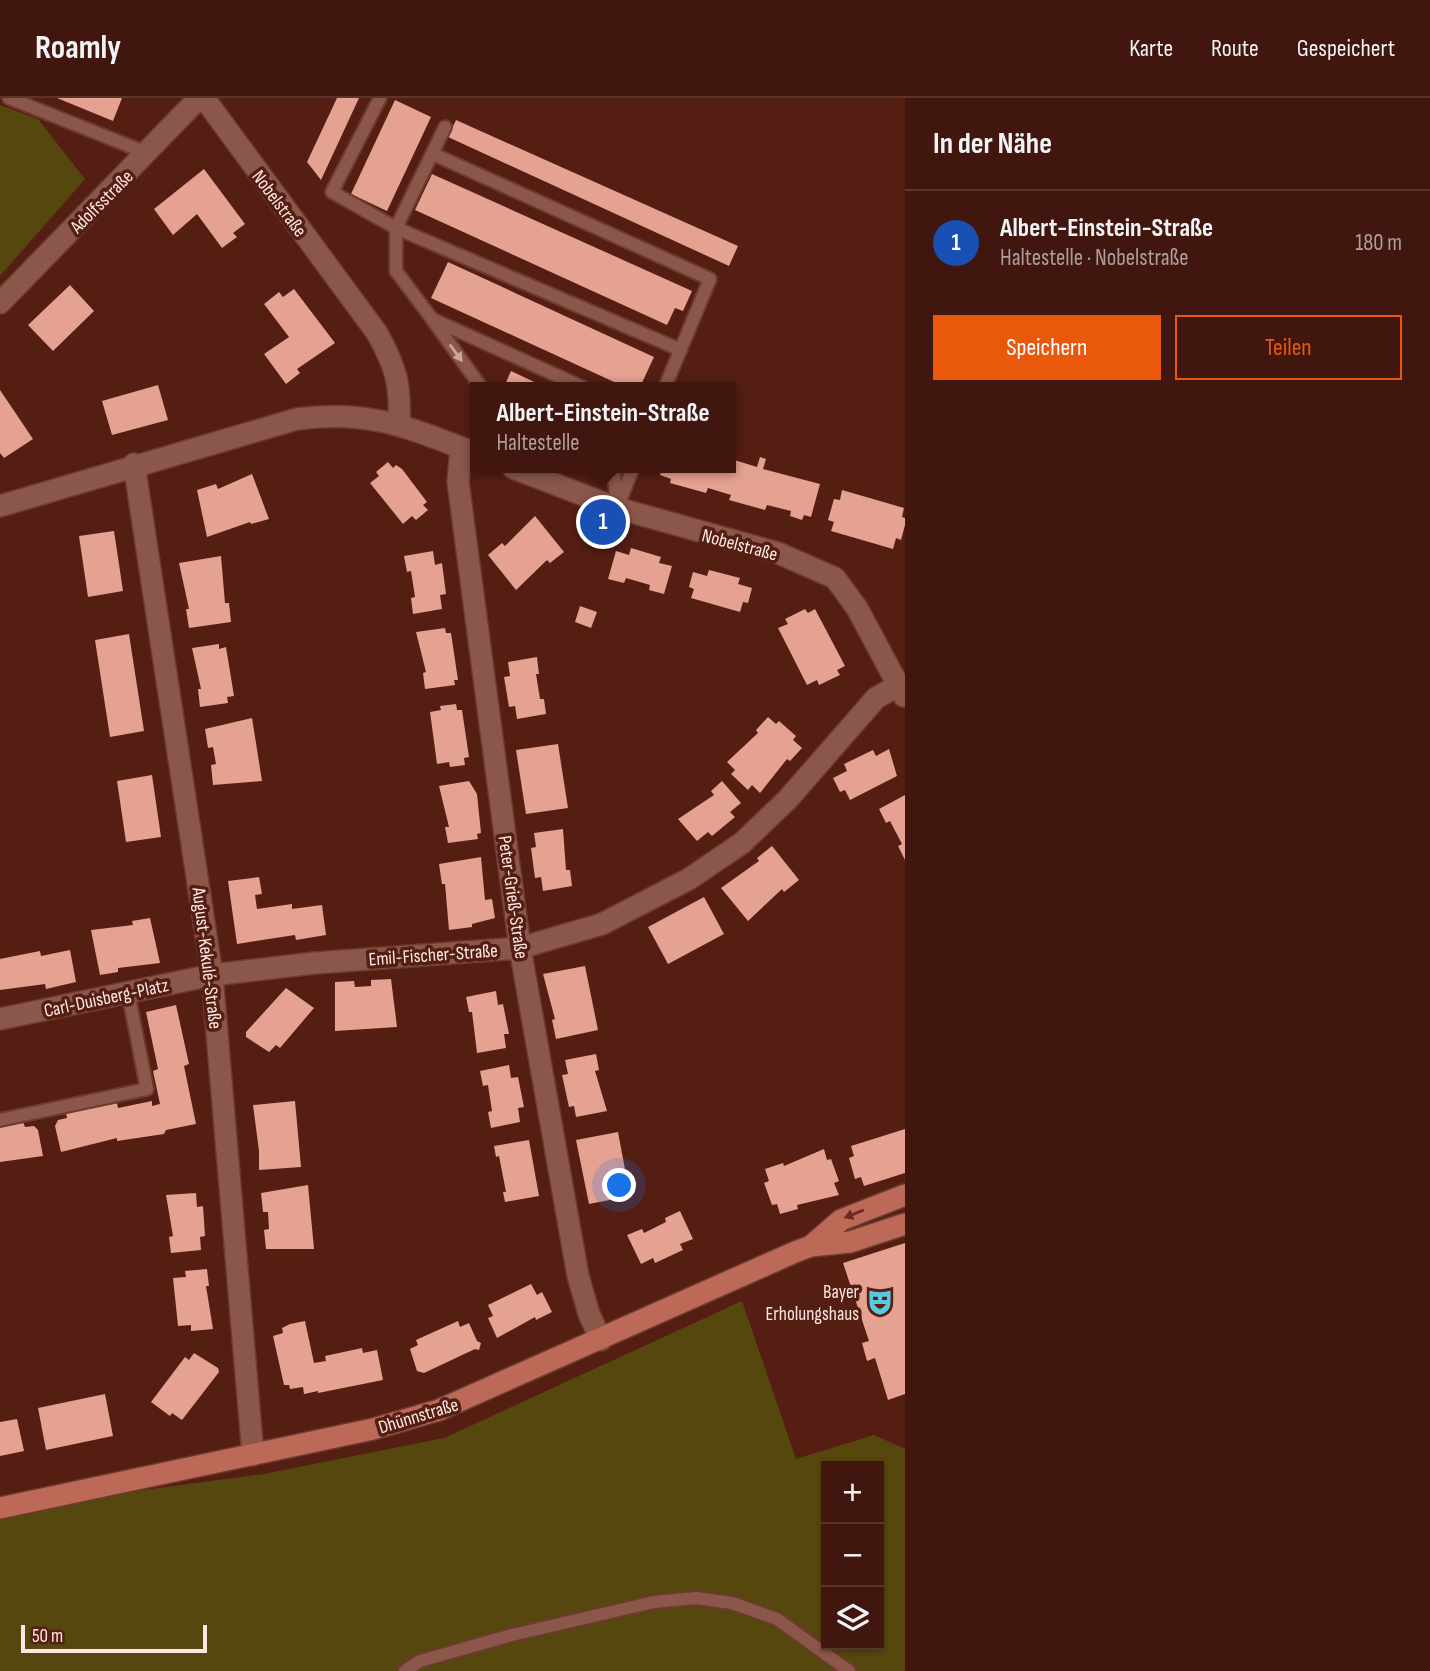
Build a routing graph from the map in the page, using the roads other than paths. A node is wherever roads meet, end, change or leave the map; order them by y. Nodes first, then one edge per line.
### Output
1 (9, 98) edge
2 (202, 98) edge
3 (380, 98) edge
4 (445, 127) dead end
5 (147, 153) junction
6 (433, 154) junction
7 (396, 228) junction
8 (0, 303) edge
9 (432, 319) junction
10 (681, 350) junction
11 (477, 382) edge
12 (571, 382) edge
13 (667, 382) edge
14 (399, 424) junction
15 (468, 450) edge
16 (134, 464) junction
17 (526, 473) edge
18 (614, 473) edge
19 (631, 473) edge
20 (0, 506) edge
21 (617, 508) junction
22 (902, 692) edge
23 (520, 948) junction
24 (212, 975) junction
25 (128, 992) junction
26 (0, 1019) edge
27 (0, 1120) edge
28 (905, 1195) edge
29 (905, 1224) edge
30 (811, 1246) junction
31 (601, 1340) junction
32 (253, 1455) junction
33 (0, 1507) edge
34 (405, 1671) edge
35 (849, 1671) edge

1 - 5 lane
2 - 5 street, Adolfsstraße
2 - 14 street, Nobelstraße
3 - 7 lane
4 - 6 lane
5 - 8 street, Adolfsstraße
6 - 7 lane
6 - 10 lane
7 - 9 lane
7 - 10 lane
9 -> 11 lane
9 - 12 lane
10 - 13 lane
14 - 15 street
14 - 16 street
15 - 23 street, Peter-Grieß-Straße
16 - 20 street
16 - 24 street, August-Kekulé-Straße
17 - 21 street, Nobelstraße
18 - 21 lane
19 - 21 lane
21 - 22 street, Nobelstraße
22 - 23 street, Emil-Fischer-Straße
23 - 24 street, Emil-Fischer-Straße
23 - 31 street, Peter-Grieß-Straße
24 - 25 street, Carl-Duisberg-Platz
24 - 32 street, August-Kekulé-Straße
25 - 26 street, Carl-Duisberg-Platz
25 - 27 lane
28 -> 30 main road, Dhünnstraße
29 - 30 main road, Dhünnstraße
30 - 31 main road, Dhünnstraße
31 - 32 main road, Dhünnstraße
32 - 33 main road, Dhünnstraße
34 - 35 lane

